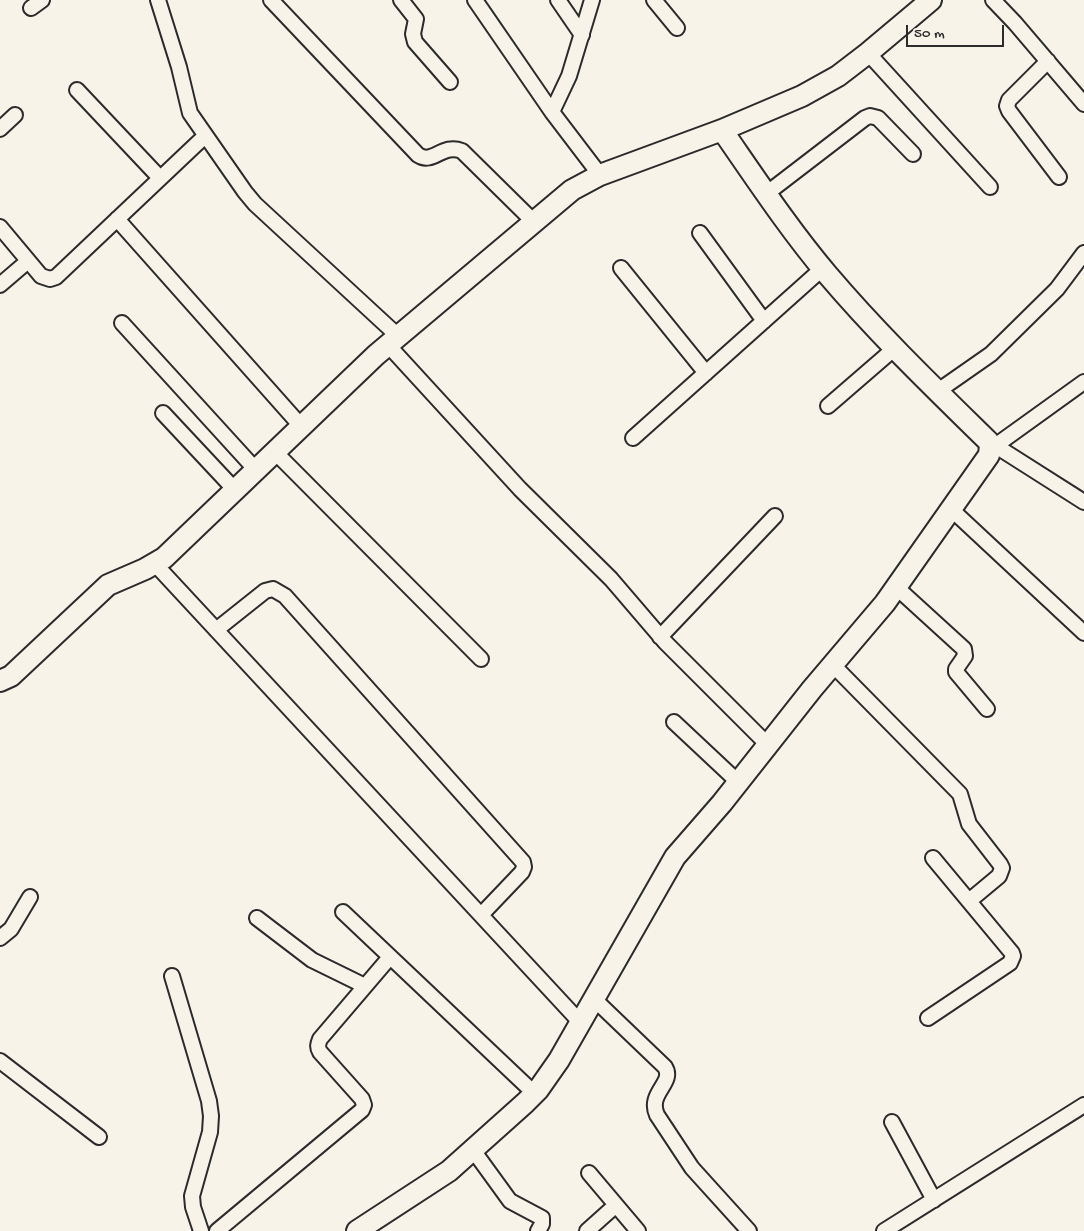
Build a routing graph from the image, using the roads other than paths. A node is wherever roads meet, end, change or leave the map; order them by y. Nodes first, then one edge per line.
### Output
1 (158, 0) edge
2 (270, 0) edge
3 (401, 0) edge
4 (475, 0) edge
5 (558, 0) edge
6 (592, 0) edge
7 (654, 0) edge
8 (931, 0) edge
9 (993, 0) edge
10 (677, 28) dead end
11 (582, 35) junction
12 (868, 53) junction
13 (1048, 61) junction
14 (450, 82) dead end
15 (78, 90) dead end
16 (1084, 104) edge
17 (552, 112) junction
18 (15, 115) dead end
19 (0, 129) edge
20 (722, 130) junction
21 (205, 136) junction
22 (913, 154) dead end
23 (600, 174) junction
24 (160, 178) junction
25 (1059, 178) dead end
26 (990, 188) dead end
27 (766, 194) junction
28 (117, 219) junction
29 (534, 222) junction
30 (0, 227) edge
31 (700, 233) dead end
32 (1084, 253) edge
33 (28, 261) junction
34 (621, 268) dead end
35 (822, 268) junction
36 (0, 285) edge
37 (764, 321) junction
38 (122, 323) dead end
39 (393, 340) junction
40 (895, 348) junction
41 (706, 373) junction
42 (1084, 382) edge
43 (938, 391) junction
44 (828, 406) dead end
45 (163, 413) dead end
46 (301, 426) junction
47 (633, 438) dead end
48 (991, 444) junction
49 (274, 452) junction
50 (256, 470) junction
51 (235, 490) junction
52 (1084, 502) edge
53 (951, 509) junction
54 (775, 516) dead end
55 (155, 564) junction
56 (896, 587) junction
57 (216, 630) junction
58 (1084, 633) edge
59 (660, 637) junction
60 (481, 659) dead end
61 (833, 665) junction
62 (0, 681) edge
63 (987, 709) dead end
64 (674, 722) dead end
65 (768, 745) junction
66 (738, 782) junction
67 (933, 858) dead end
68 (30, 896) dead end
69 (969, 901) junction
70 (343, 912) dead end
71 (481, 915) junction
72 (257, 918) dead end
73 (0, 938) edge
74 (390, 957) junction
75 (172, 976) dead end
76 (365, 986) junction
77 (594, 998) junction
78 (928, 1018) dead end
79 (580, 1022) junction
80 (0, 1061) edge
81 (534, 1093) junction
82 (1084, 1105) edge
83 (892, 1122) dead end
84 (99, 1136) dead end
85 (473, 1150) junction
86 (590, 1173) dead end
87 (934, 1200) junction
88 (616, 1205) junction
89 (201, 1231) edge
90 (217, 1231) edge
91 (357, 1231) edge
92 (538, 1231) edge
93 (587, 1231) edge
94 (638, 1231) edge
95 (749, 1231) edge
96 (884, 1231) edge

1 - 21 street
2 - 29 street
3 - 14 street
4 - 17 street
5 - 11 street
6 - 11 street
7 - 10 street
8 - 12 street
9 - 13 street
11 - 17 street
12 - 20 street
12 - 26 street
13 - 16 street
13 - 25 street
15 - 24 street
17 - 23 street
18 - 19 street
20 - 23 street
20 - 27 street
21 - 24 street
21 - 39 street
22 - 27 street
23 - 29 street
24 - 28 street
27 - 35 street
28 - 33 street
28 - 46 street
29 - 39 street
30 - 33 street
31 - 37 street
32 - 43 street
33 - 36 street
34 - 41 street
35 - 37 street
35 - 40 street
37 - 41 street
38 - 50 street
39 - 46 street
39 - 59 street
40 - 43 street
40 - 44 street
41 - 47 street
42 - 48 street
43 - 48 street
45 - 51 street
46 - 49 street
48 - 52 street
48 - 53 street
49 - 50 street
49 - 60 street
50 - 51 street
51 - 55 street
53 - 56 street
53 - 58 street
54 - 59 street
55 - 57 street
55 - 62 street
56 - 61 street
56 - 63 street
57 - 71 street
57 - 71 street
59 - 65 street
61 - 65 street
61 - 69 street
64 - 66 street
65 - 66 street
66 - 77 street
67 - 69 street
68 - 73 street
69 - 78 street
70 - 74 street
71 - 79 street
72 - 76 street
74 - 76 street
74 - 81 street
75 - 89 street
76 - 90 street
77 - 79 street
77 - 95 street
79 - 81 street
80 - 84 street
81 - 85 street
82 - 87 street
83 - 87 street
85 - 91 street
85 - 92 street
86 - 88 street
87 - 96 street
88 - 93 street
88 - 94 street

